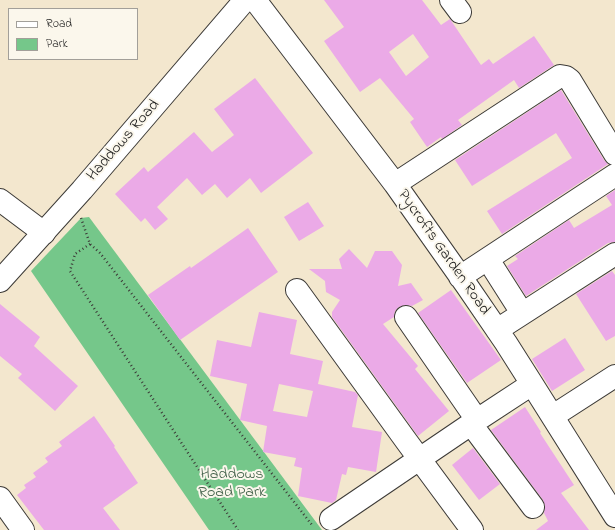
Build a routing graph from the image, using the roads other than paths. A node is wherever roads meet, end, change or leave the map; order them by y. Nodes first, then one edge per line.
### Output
1 (245, 0) edge
2 (255, 0) edge
3 (615, 154) edge
4 (615, 175) edge
5 (395, 184) junction
6 (615, 192) edge
7 (0, 200) edge
8 (44, 233) junction
9 (615, 254) edge
10 (615, 266) edge
11 (494, 269) junction
12 (0, 281) edge
13 (464, 282) junction
14 (298, 290) dead end
15 (522, 314) junction
16 (406, 317) dead end
17 (502, 336) junction
18 (615, 376) edge
19 (532, 384) junction
20 (553, 416) junction
21 (474, 422) junction
22 (420, 460) junction
23 (0, 498) edge
24 (532, 507) dead end
25 (615, 516) edge
26 (323, 525) edge
27 (23, 530) edge
28 (472, 530) edge

1 - 8 street, Haddows Road
2 - 5 street, Pycrofts Garden Road
3 - 5 street
4 - 13 street
5 - 13 street, Pycrofts Garden Road
6 - 11 street
7 - 8 street
8 - 12 street, Haddows Road
9 - 15 street
10 - 17 street
11 - 13 street
11 - 15 street
13 - 17 street, Pycrofts Garden Road
14 - 22 street
15 - 17 street
16 - 21 street
17 - 19 street, Pycrofts Garden Road
18 - 20 street
19 - 20 street, Pycrofts Garden Road
19 - 21 street
20 - 25 street, Pycrofts Garden Road
21 - 22 street
21 - 24 street
22 - 26 street
22 - 28 street
23 - 27 street

